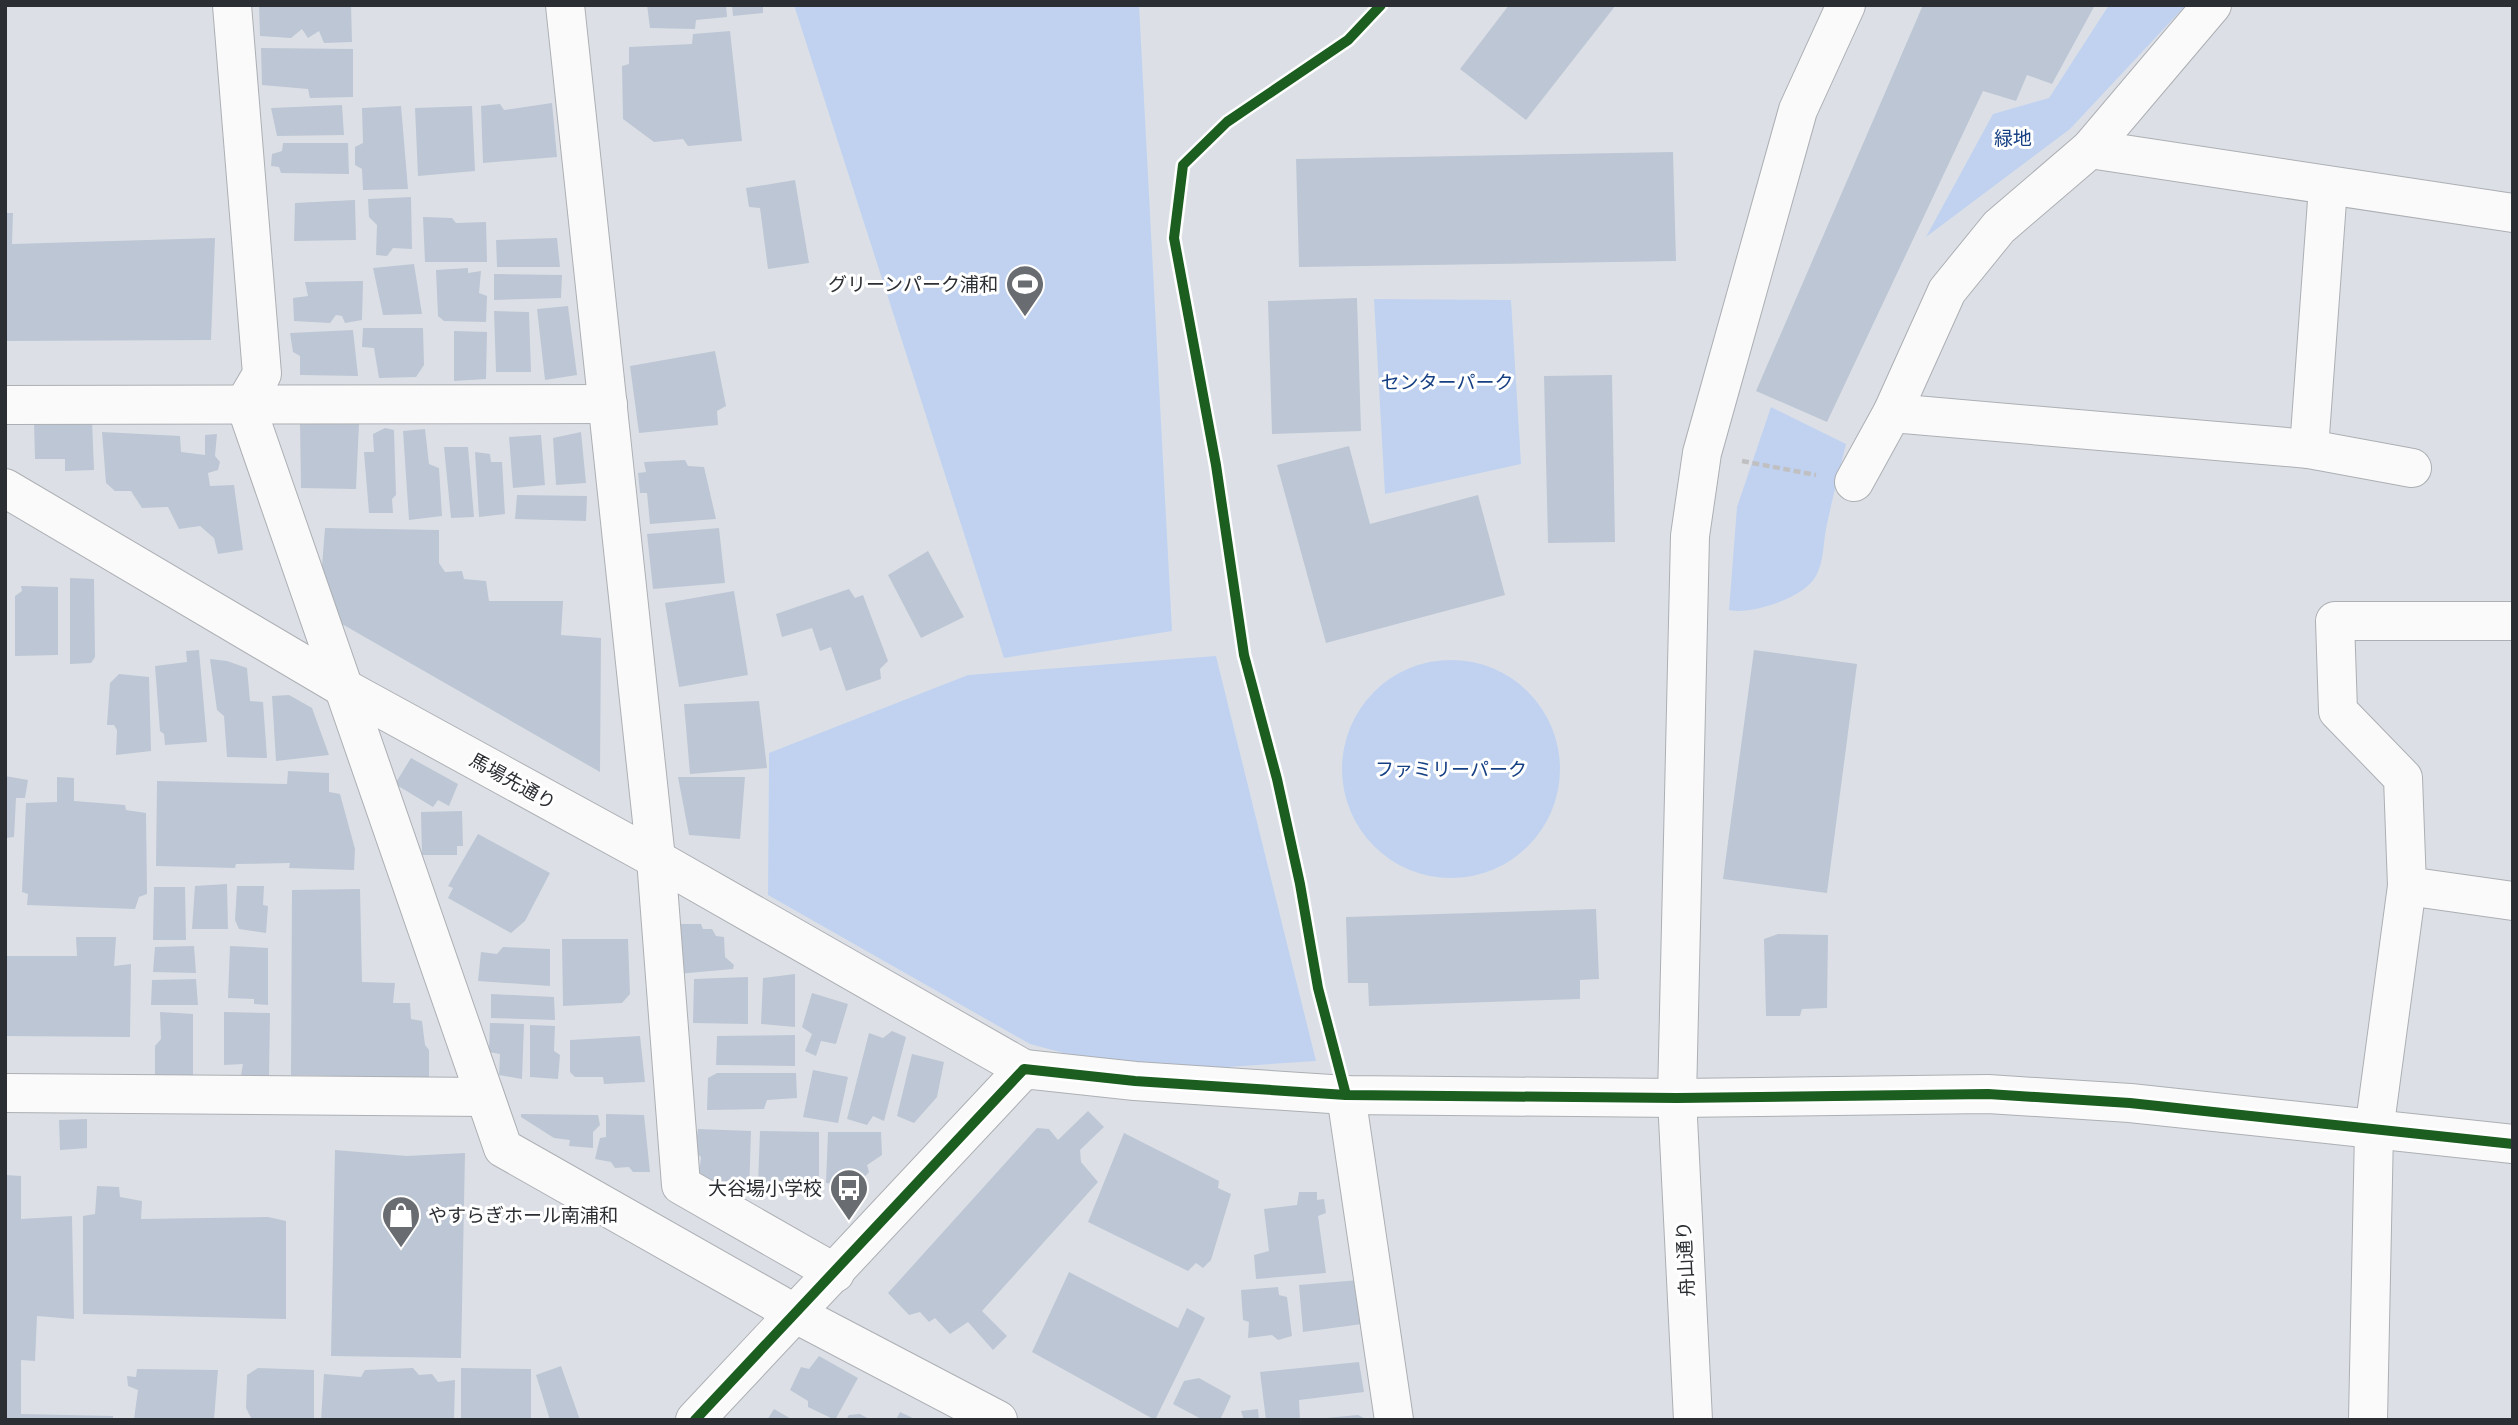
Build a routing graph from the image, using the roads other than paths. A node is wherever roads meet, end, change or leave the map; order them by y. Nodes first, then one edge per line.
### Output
1 (232, 5) edge
2 (565, 5) edge
3 (1846, 5) edge
4 (2212, 5) edge
5 (2090, 149) junction
6 (2328, 187) junction
7 (2513, 213) edge
8 (245, 403) junction
9 (608, 404) junction
10 (5, 405) edge
11 (1892, 414) junction
12 (2309, 449) junction
13 (2412, 468) dead end
14 (1854, 482) road end
15 (5, 488) edge
16 (2513, 621) edge
17 (342, 687) junction
18 (656, 859) junction
19 (2407, 886) junction
20 (2513, 901) edge
21 (1024, 1069) junction
22 (5, 1093) edge
23 (1346, 1095) junction
24 (485, 1097) junction
25 (1677, 1098) junction
26 (2374, 1131) junction
27 (2513, 1144) edge
28 (835, 1273) junction
29 (794, 1313) junction
30 (695, 1420) edge
31 (998, 1420) edge
32 (1394, 1420) edge
33 (1693, 1420) edge
34 (2368, 1420) edge

1 - 8 street
2 - 9 street
3 - 25 street, 舟山通り
4 - 5 street
5 - 6 street
5 - 11 street
6 - 7 street
6 - 12 street
8 - 9 street
8 - 10 street
8 - 17 street
9 - 18 street
11 - 12 street
11 - 14 street
12 - 13 street
15 - 17 street, 馬場先通り
16 - 19 street
17 - 18 street, 馬場先通り
17 - 24 street
18 - 21 street, 馬場先通り
18 - 28 street
19 - 20 street
19 - 26 street
21 - 23 street
21 - 28 street
22 - 24 street
23 - 25 street
23 - 32 street
24 - 29 street
25 - 26 street
25 - 33 street, 舟山通り
26 - 27 street
26 - 34 street
28 - 29 street
29 - 30 street
29 - 31 street

